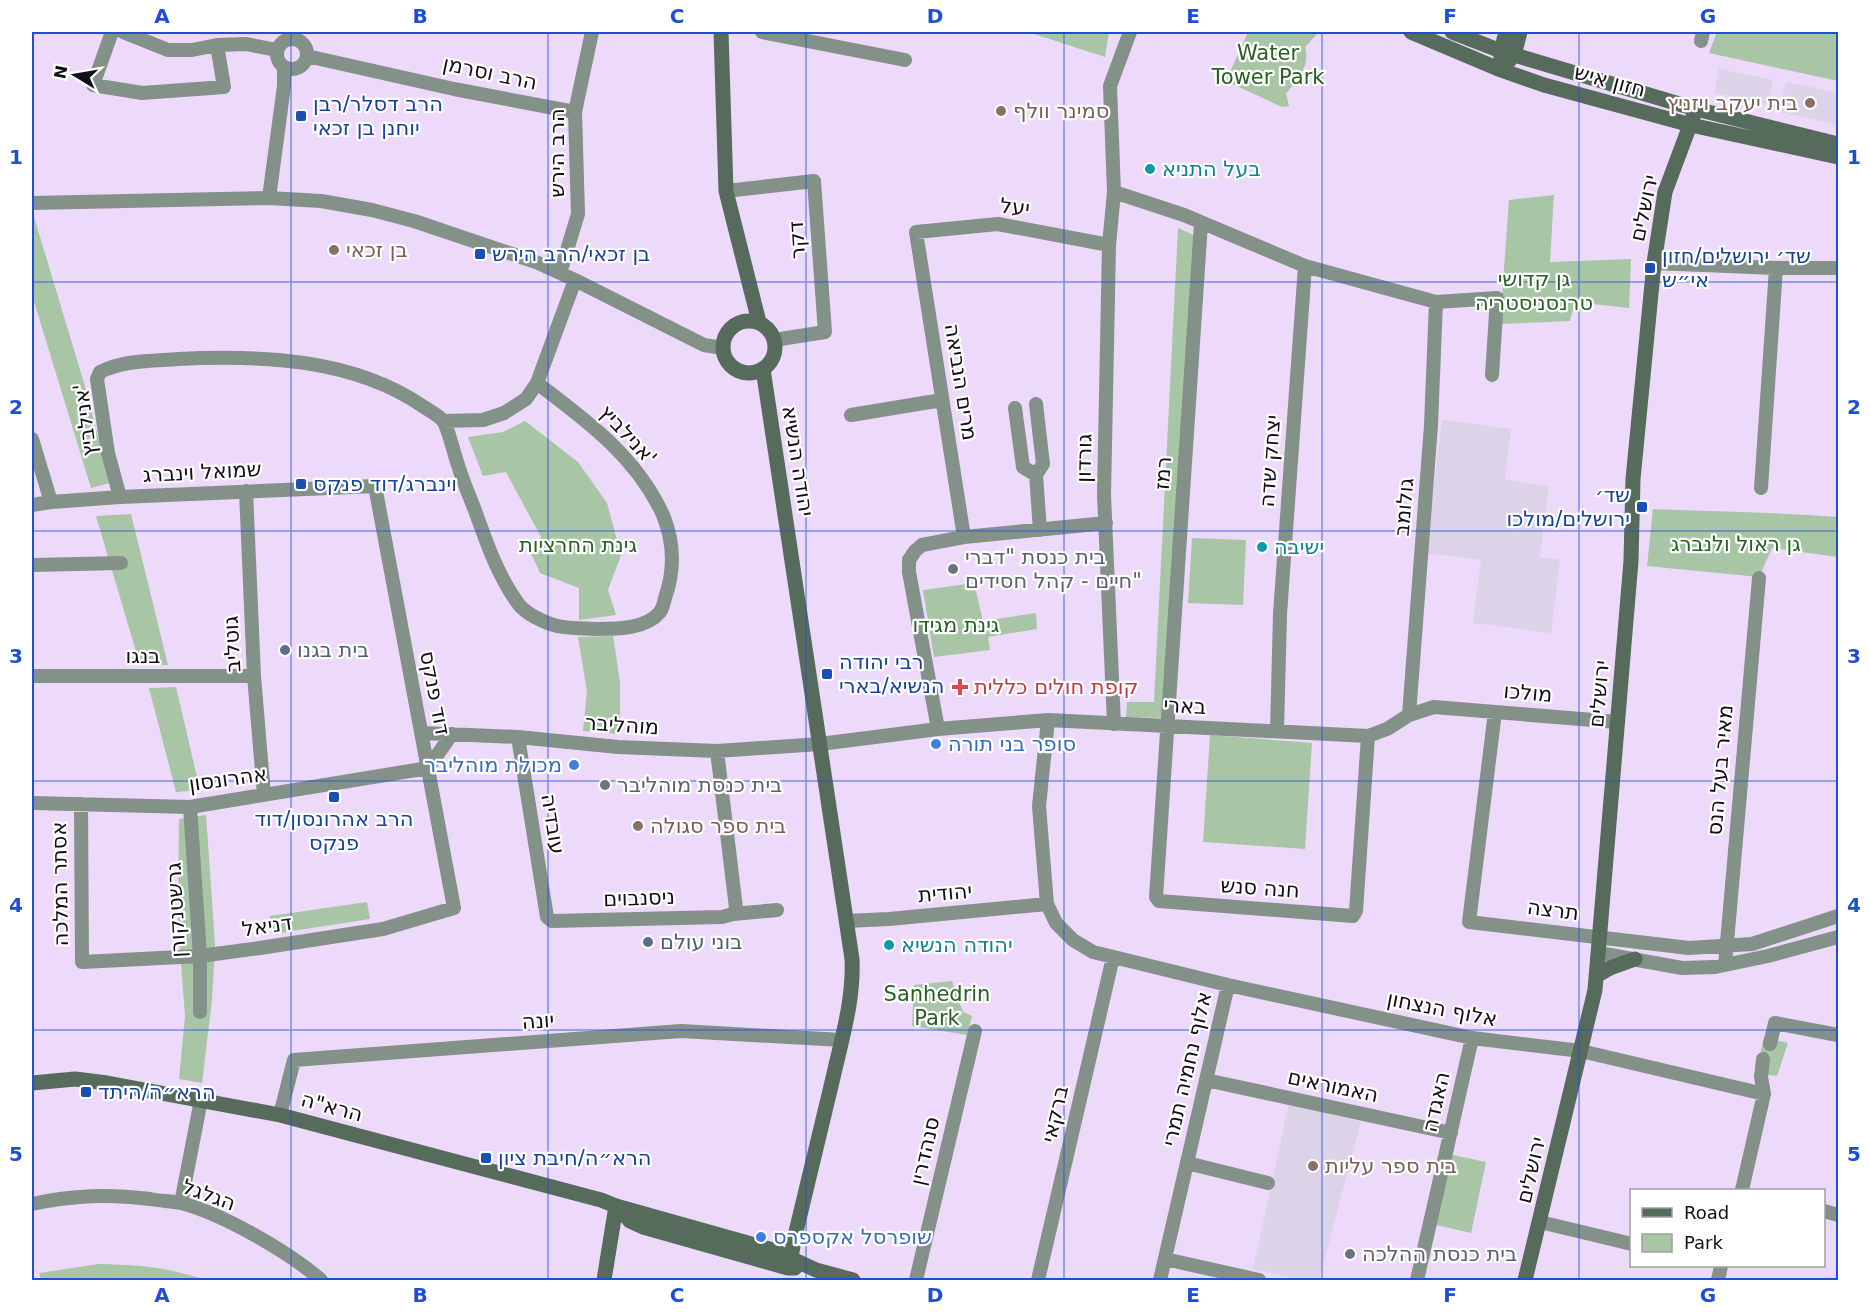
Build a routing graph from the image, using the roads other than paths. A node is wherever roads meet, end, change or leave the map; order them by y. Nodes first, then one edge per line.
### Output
1 (112, 32) edge
2 (123, 32) edge
3 (592, 32) edge
4 (721, 32) edge
5 (762, 32) edge
6 (1130, 32) edge
7 (1412, 32) edge
8 (1452, 32) edge
9 (1506, 32) edge
10 (1520, 32) edge
11 (287, 35) edge
12 (217, 45) junction
13 (277, 50) junction
14 (1508, 53) junction
15 (307, 56) junction
16 (904, 60) dead end
17 (284, 68) junction
18 (1501, 70) junction
19 (1696, 109) junction
20 (575, 112) junction
21 (1691, 125) junction
22 (1839, 144) edge
23 (1839, 157) edge
24 (726, 191) junction
25 (1114, 192) junction
26 (269, 198) junction
27 (32, 203) edge
28 (1201, 223) junction
29 (916, 232) joint
30 (1108, 245) junction
31 (1654, 263) junction
32 (1305, 266) junction
33 (1776, 268) junction
34 (1839, 268) edge
35 (560, 273) junction
36 (575, 280) junction
37 (1436, 302) junction
38 (759, 322) junction
39 (774, 340) junction
40 (722, 348) junction
41 (763, 369) junction
42 (1492, 375) dead end
43 (537, 383) junction
44 (942, 400) junction
45 (1036, 404) dead end
46 (1015, 408) dead end
47 (851, 415) dead end
48 (443, 421) junction
49 (32, 439) edge
50 (1036, 475) junction
51 (375, 486) joint
52 (1761, 488) dead end
53 (246, 491) junction
54 (120, 497) junction
55 (51, 502) junction
56 (32, 506) edge
57 (1106, 523) junction
58 (1040, 530) junction
59 (964, 537) junction
60 (121, 563) dead end
61 (32, 565) edge
62 (1759, 578) dead end
63 (32, 676) edge
64 (254, 676) junction
65 (1434, 707) joint
66 (1495, 712) junction
67 (1409, 715) junction
68 (1048, 720) junction
69 (1617, 722) junction
70 (1114, 724) junction
71 (1167, 726) junction
72 (938, 729) junction
73 (1277, 731) junction
74 (422, 733) junction
75 (452, 734) junction
76 (1368, 736) junction
77 (518, 737) junction
78 (820, 744) junction
79 (717, 751) junction
80 (428, 768) junction
81 (264, 795) junction
82 (32, 802) edge
83 (81, 804) junction
84 (190, 807) junction
85 (1047, 904) junction
86 (454, 908) joint
87 (777, 910) dead end
88 (733, 914) junction
89 (1839, 916) edge
90 (547, 917) joint
91 (846, 921) junction
92 (1839, 937) edge
93 (1600, 945) junction
94 (1726, 946) junction
95 (200, 956) junction
96 (1113, 957) junction
97 (1635, 959) junction
98 (82, 962) joint
99 (1725, 965) junction
100 (1596, 976) junction
101 (1228, 985) junction
102 (200, 1012) dead end
103 (975, 1031) dead end
104 (1839, 1035) edge
105 (1472, 1038) junction
106 (842, 1040) junction
107 (1770, 1044) dead end
108 (1581, 1051) junction
109 (1763, 1059) dead end
110 (1206, 1080) junction
111 (32, 1083) edge
112 (1764, 1094) junction
113 (201, 1100) junction
114 (280, 1115) junction
115 (1451, 1133) junction
116 (1187, 1163) junction
117 (1268, 1183) dead end
118 (1742, 1189) edge
119 (181, 1203) junction
120 (32, 1204) edge
121 (616, 1206) junction
122 (630, 1221) junction
123 (1540, 1222) junction
124 (611, 1240) junction
125 (794, 1240) junction
126 (1630, 1244) edge
127 (773, 1250) junction
128 (1166, 1259) junction
129 (790, 1263) junction
130 (321, 1281) edge
131 (604, 1281) edge
132 (853, 1281) edge
133 (916, 1281) edge
134 (1038, 1281) edge
135 (1161, 1281) edge
136 (1259, 1281) edge
137 (1417, 1281) edge
138 (1525, 1281) edge

1 - 12 street
2 - 12 street
3 - 20 street, הרב הירש
4 - 24 street
5 - 16 street
6 - 25 street, גורדון
7 - 18 street, חזון איש
8 - 14 street, חזון איש
9 - 14 street
10 - 14 street
11 - 13 street
11 - 15 street
12 - 13 street
13 - 17 street
14 - 18 street
14 - 19 street, חזון איש
15 - 17 street
15 - 20 street, הרב וסרמן
17 - 26 street
18 - 21 street, חזון איש
19 - 21 street, ירושלים
19 - 22 street, חזון איש
20 - 35 street, הרב הירש
21 - 23 street, חזון איש
21 - 31 street, ירושלים
24 - 38 street
24 - 39 street, דקר
25 - 28 street
25 - 30 street, גורדון
26 - 27 street
26 - 35 street
28 - 32 street
28 - 71 street, רמז
29 - 30 street, יעל
29 - 44 street, מרים הנביאה
30 - 57 street, גורדון
31 - 33 street
31 - 69 street, ירושלים
32 - 37 street
32 - 73 street, יצחק שדה
33 - 34 street
33 - 52 street
35 - 36 street
36 - 40 street
36 - 43 street
37 - 42 street
37 - 67 street, גולומב
38 - 39 street
38 - 40 street
39 - 41 street
40 - 41 street
41 - 78 street, יהודה הנשיא
43 - 48 street
43 - 48 street, אנילביץ'
44 - 47 street
44 - 59 street, מרים הנביאה
45 - 50 street
46 - 50 street
48 - 54 street, אנילביץ'
49 - 55 street
50 - 58 street
51 - 53 street, שמואל וינברג
51 - 74 street, דוד פנקס
53 - 54 street, שמואל וינברג
53 - 64 street, גוטליב
54 - 55 street, שמואל וינברג
55 - 56 street, שמואל וינברג
57 - 58 street
57 - 70 street, גורדון
58 - 59 street
59 - 72 street
60 - 61 street
62 - 94 street, מאיר בעל הנס
63 - 64 street, בנגו
64 - 81 street, גוטליב
65 - 66 street, מולכו
65 - 67 street, בארי
66 - 69 street, מולכו
66 - 93 street, תרצה
67 - 76 street, בארי
68 - 70 street, בארי
68 - 72 street, בארי
68 - 85 street
69 - 93 street, ירושלים
70 - 71 street, בארי
71 - 73 street, בארי
71 - 76 street, חנה סנש
72 - 78 street, בארי
73 - 76 street, בארי
74 - 75 street, מוהליבר
74 - 80 street, דוד פנקס
75 - 77 street, מוהליבר
75 - 80 street
77 - 79 street, מוהליבר
77 - 90 street, עובדיה
78 - 79 street, מוהליבר
78 - 91 street, יהודה הנשיא
79 - 88 street
80 - 81 street, אהרונסון
80 - 86 street, דוד פנקס
81 - 84 street, אהרונסון
82 - 83 street, אהרונסון
83 - 84 street, אהרונסון
83 - 98 street, אסתר המלכה
84 - 95 street, גרשטנקורן
85 - 91 street, יהודית
85 - 96 street, אלוף הנצחון
86 - 95 street, דניאל
87 - 88 street, ניסנבוים
88 - 90 street, ניסנבוים
89 - 94 street, תרצה
91 - 106 street, יהודה הנשיא
92 - 99 street, תרצה
93 - 94 street, תרצה
93 - 97 street, תרצה
93 - 100 street, ירושלים
94 - 99 street, מאיר בעל הנס
95 - 98 street, דניאל
95 - 102 street, גרשטנקורן
96 - 101 street, אלוף הנצחון
96 - 134 street, ברקאי
97 - 99 street, תרצה
97 - 100 street
100 - 108 street, ירושלים
101 - 105 street, אלוף הנצחון
101 - 110 street, אלוף נחמיה תמרי
103 - 133 street, סנהדרין
104 - 107 street
105 - 108 street, אלוף הנצחון
105 - 115 street, האגדה
106 - 114 street, יונה
106 - 125 street, יהודה הנשיא
108 - 112 street, אלוף הנצחון
108 - 123 street, ירושלים
109 - 112 street
110 - 115 street, האמוראים
110 - 116 street, אלוף נחמיה תמרי
111 - 113 street, הרא"ה
112 - 118 street
113 - 114 street, הרא"ה
113 - 119 street
114 - 121 street, הרא"ה
115 - 137 street, האגדה
116 - 117 street, אלוף נחמיה תמרי
116 - 128 street, אלוף נחמיה תמרי
119 - 120 street, הגלגל
119 - 130 street, הגלגל
121 - 122 street, הרא"ה
121 - 124 street
121 - 127 street, הרא"ה
122 - 124 street
122 - 129 street, הרא"ה
123 - 126 street
123 - 138 street, ירושלים
124 - 131 street
125 - 127 street
125 - 129 street, יהודה הנשיא
127 - 129 street, הרא"ה
128 - 135 street, אלוף נחמיה תמרי
128 - 136 street
129 - 132 street, הרא"ה

